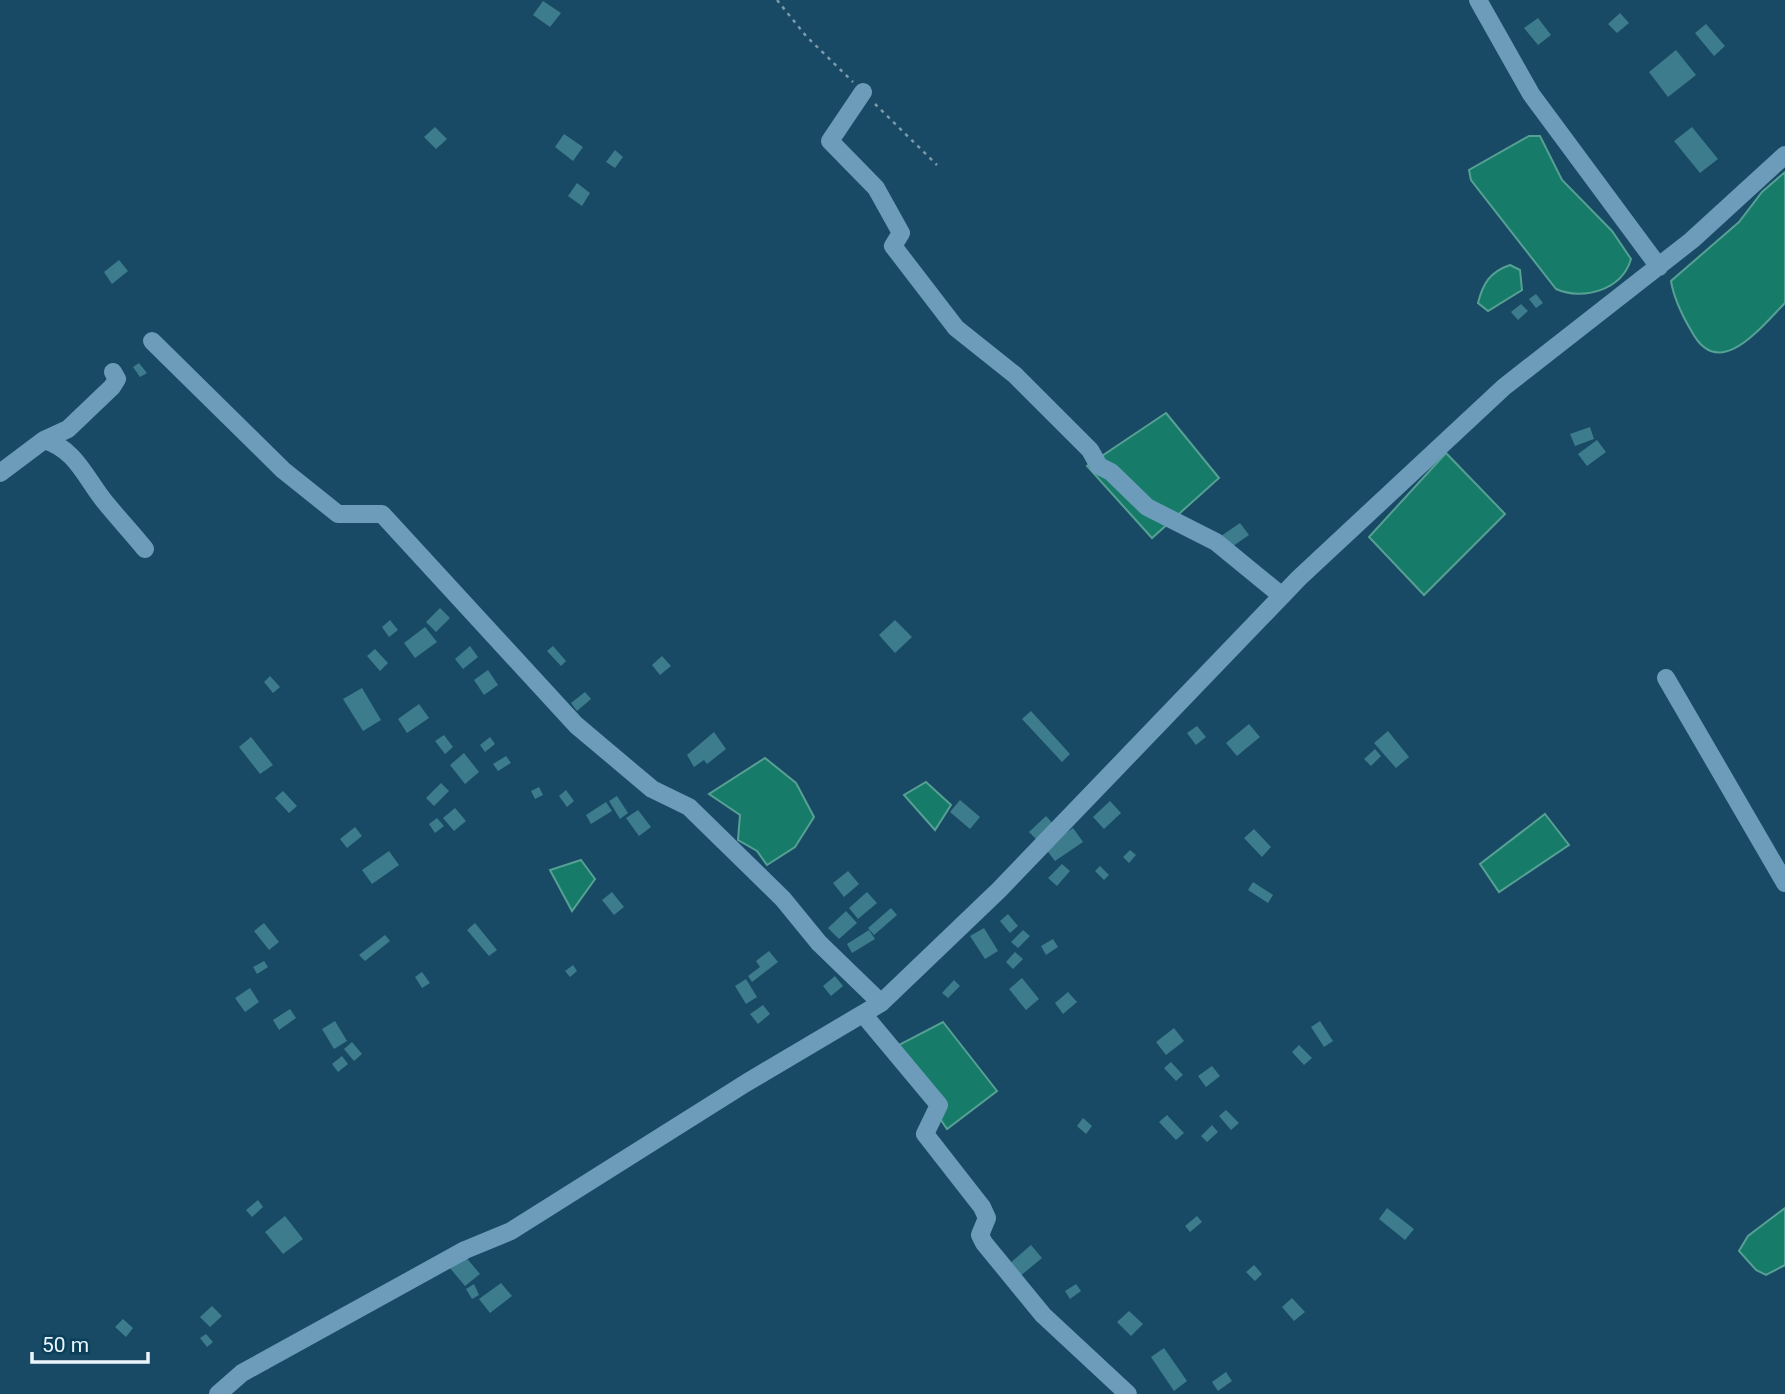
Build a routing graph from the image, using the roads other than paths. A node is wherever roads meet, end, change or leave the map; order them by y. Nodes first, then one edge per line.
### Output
1 (1478, 0) edge
2 (863, 92) dead end
3 (1785, 155) edge
4 (1659, 267) junction
5 (152, 341) dead end
6 (113, 372) dead end
7 (44, 440) junction
8 (0, 473) edge
9 (145, 549) dead end
10 (1282, 596) junction
11 (1666, 678) dead end
12 (1785, 883) edge
13 (881, 1003) junction
14 (863, 1014) junction
15 (218, 1394) edge
16 (1128, 1394) edge

1 - 4 street
2 - 10 street
3 - 4 street
4 - 10 street
5 - 13 street
6 - 7 street
7 - 8 street
7 - 9 street
10 - 13 street
11 - 12 street
13 - 14 street
14 - 15 street
14 - 16 street

